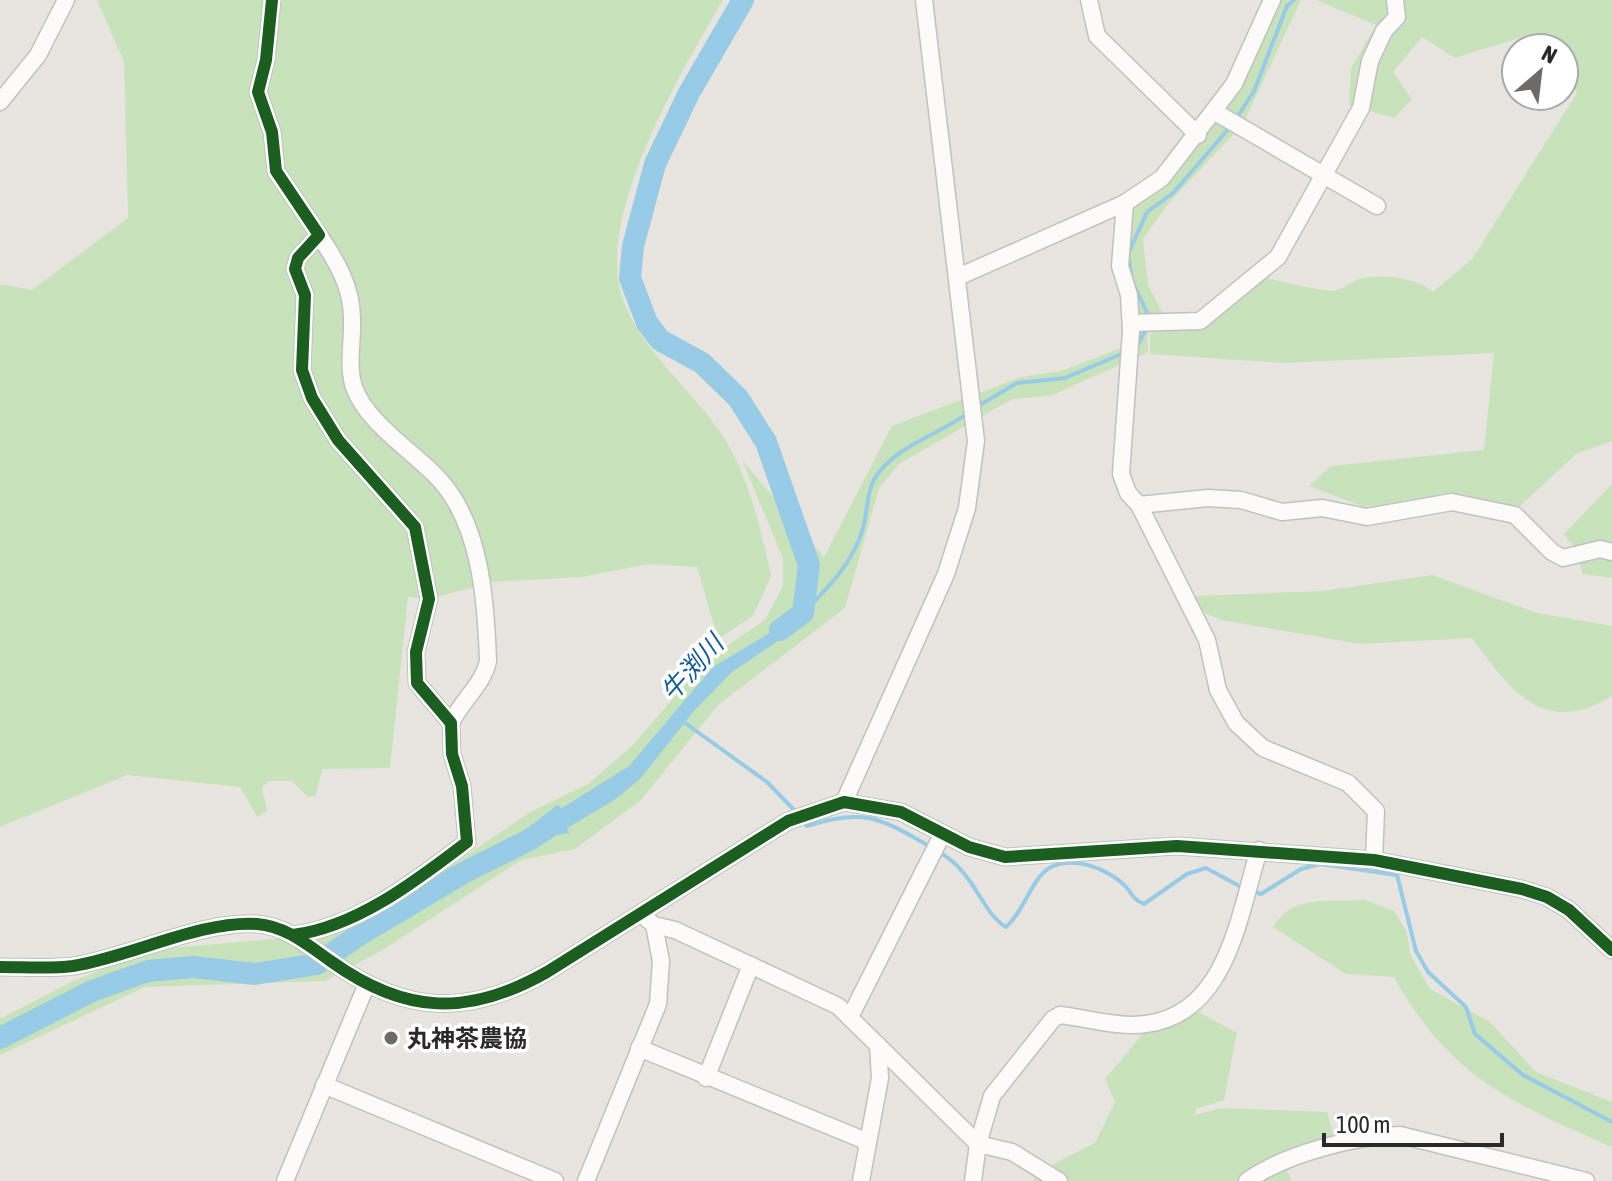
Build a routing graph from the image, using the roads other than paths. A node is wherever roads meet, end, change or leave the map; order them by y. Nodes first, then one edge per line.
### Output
1 (66, 0) edge
2 (272, 0) edge
3 (924, 0) edge
4 (1089, 0) edge
5 (1272, 0) edge
6 (1395, 0) edge
7 (0, 102) edge
8 (1215, 112) junction
9 (1198, 135) junction
10 (1324, 175) junction
11 (1125, 203) junction
12 (1377, 206) dead end
13 (319, 235) junction
14 (958, 277) junction
15 (1131, 323) junction
16 (1139, 505) junction
17 (1612, 552) edge
18 (451, 723) junction
19 (844, 802) junction
20 (942, 835) junction
21 (1259, 850) junction
22 (1374, 860) junction
23 (647, 920) junction
24 (293, 935) junction
25 (1612, 950) edge
26 (751, 965) junction
27 (0, 967) edge
28 (366, 986) junction
29 (851, 1015) junction
30 (878, 1045) junction
31 (639, 1048) junction
32 (706, 1078) junction
33 (324, 1085) junction
34 (866, 1141) junction
35 (978, 1144) junction
36 (1559, 1178) edge
37 (285, 1181) edge
38 (555, 1181) edge
39 (586, 1181) edge
40 (861, 1181) edge
41 (973, 1181) edge
42 (1059, 1181) edge
43 (1247, 1181) edge
44 (1586, 1181) edge

1 - 7 street
2 - 13 street
3 - 14 street
4 - 9 street
5 - 8 street
6 - 10 street
8 - 9 street
8 - 10 street
9 - 11 street
10 - 12 street
10 - 15 street
11 - 14 street
11 - 15 street
13 - 18 street
13 - 18 street
14 - 19 street
15 - 16 street
16 - 17 street
16 - 22 street
18 - 24 street
19 - 20 street
19 - 23 street
20 - 21 street
20 - 29 street
21 - 22 street
21 - 35 street
22 - 25 street
23 - 26 street
23 - 28 street
23 - 31 street
24 - 27 street
24 - 28 street
26 - 29 street
26 - 32 street
28 - 33 street
29 - 30 street
30 - 34 street
30 - 35 street
31 - 32 street
31 - 39 street
32 - 34 street
33 - 37 street
33 - 38 street
34 - 40 street
35 - 41 street
35 - 42 street
36 - 43 street
36 - 44 street

